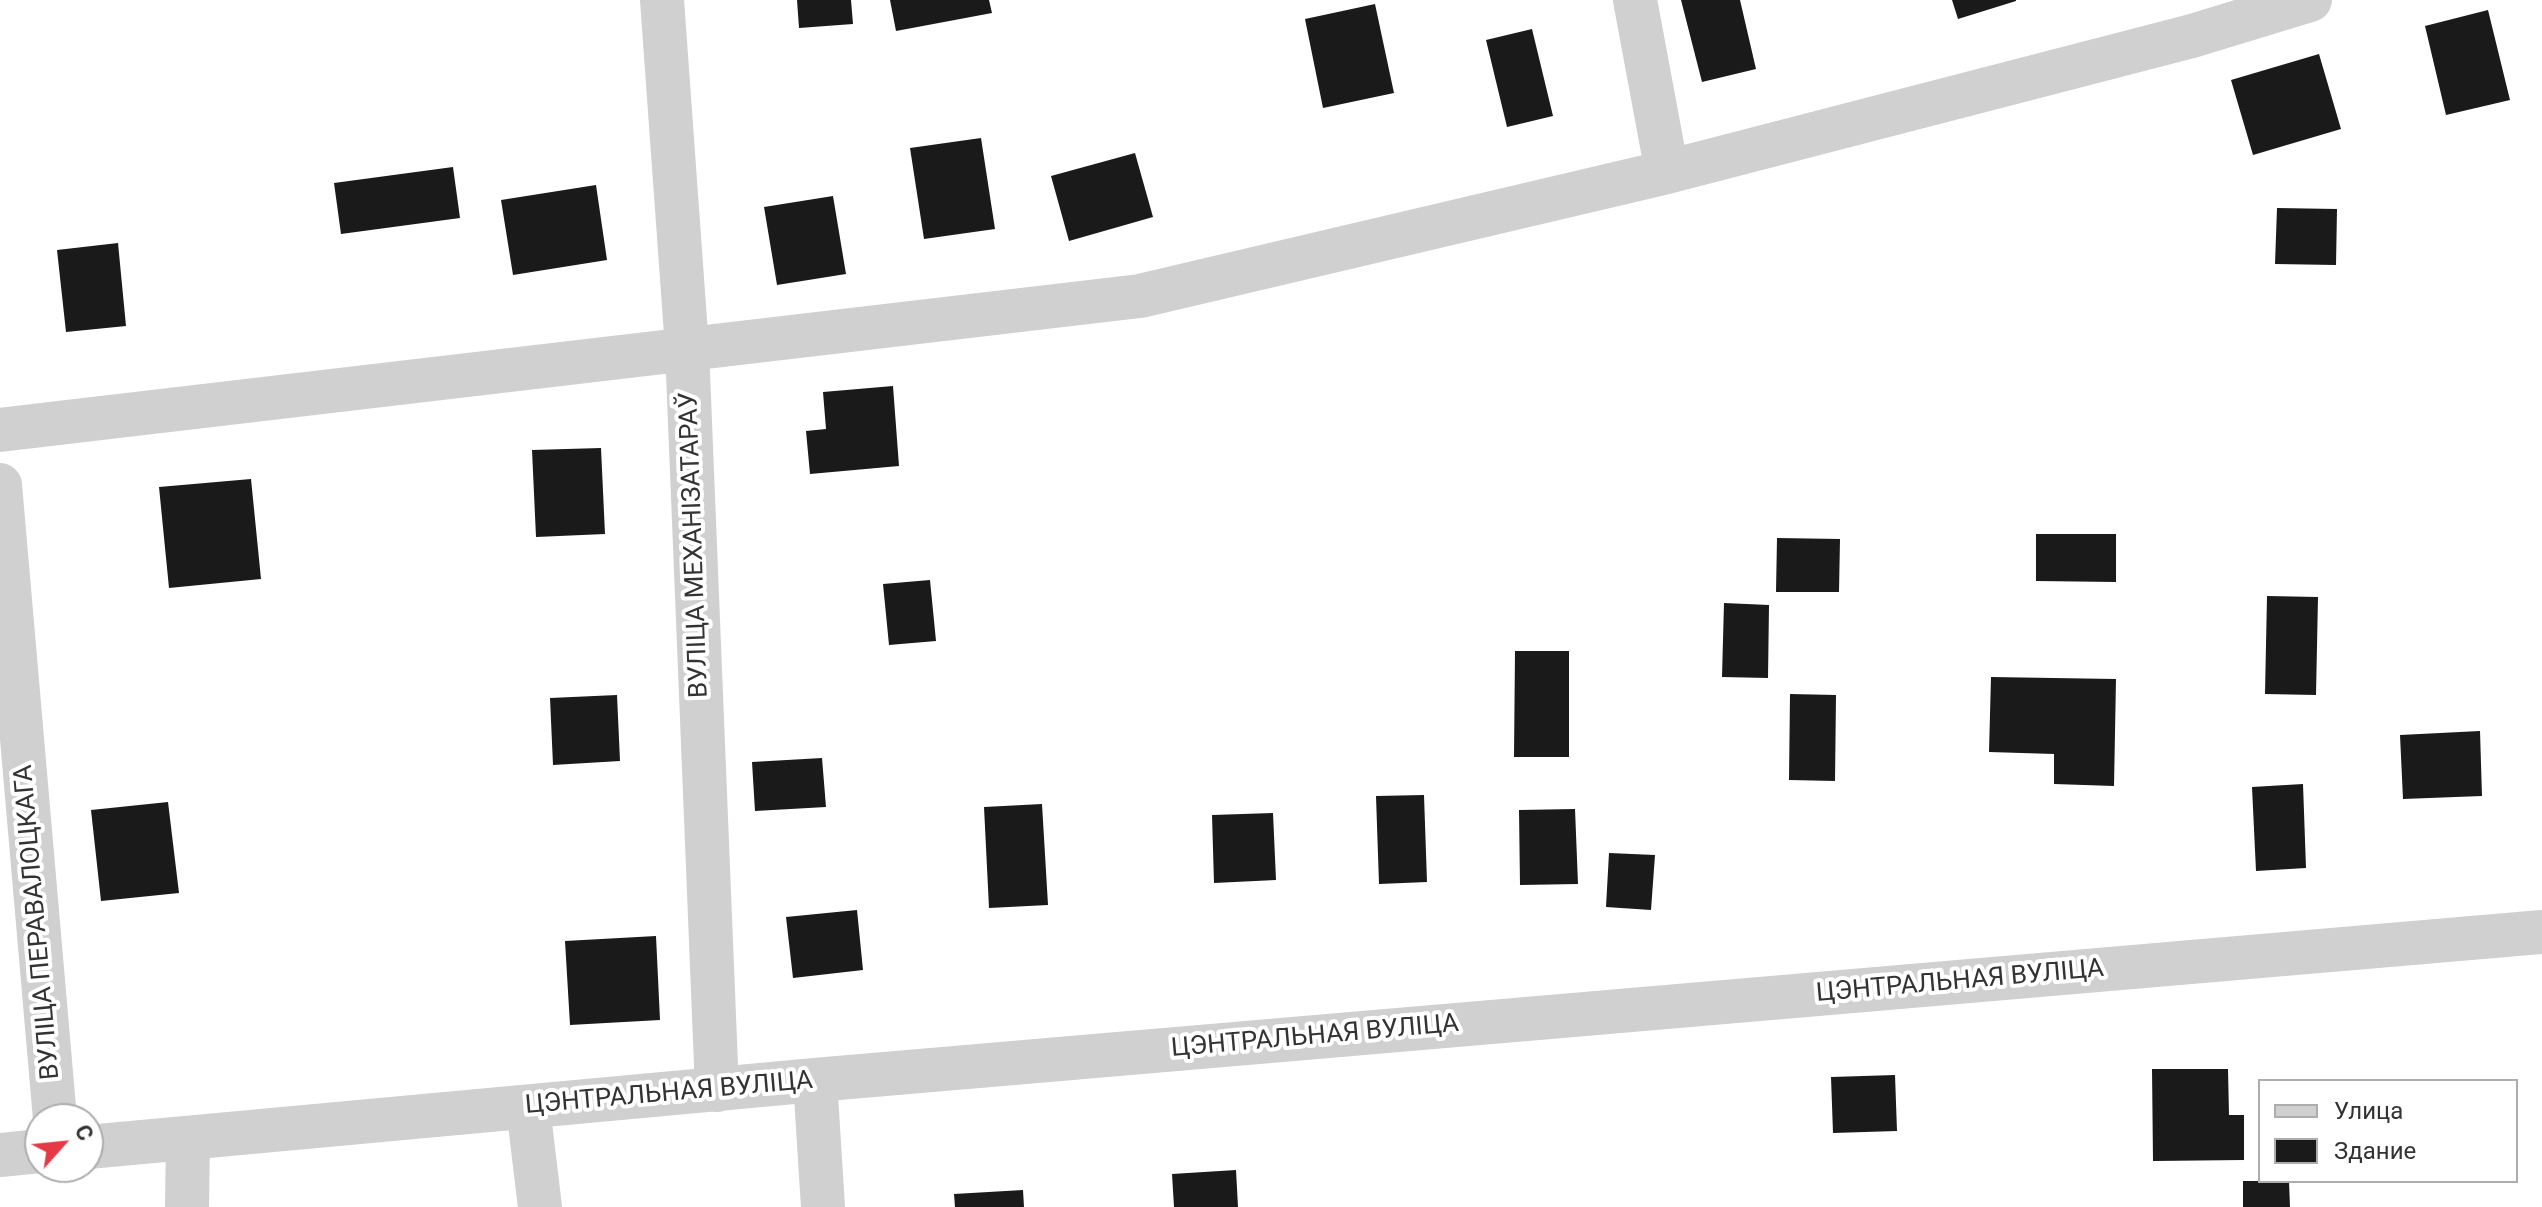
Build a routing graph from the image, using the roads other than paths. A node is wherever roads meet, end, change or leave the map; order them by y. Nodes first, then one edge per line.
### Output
1 (662, 0) edge
2 (1635, 0) edge
3 (2310, 0) edge
4 (1667, 172) junction
5 (687, 348) junction
6 (0, 430) edge
7 (0, 485) edge
8 (2542, 932) edge
9 (815, 1080) junction
10 (717, 1090) junction
11 (54, 1103) edge
12 (528, 1107) junction
13 (188, 1138) junction
14 (104, 1146) edge
15 (24, 1153) edge
16 (0, 1155) edge
17 (187, 1207) edge
18 (540, 1207) edge
19 (823, 1207) edge

1 - 5 street, ВУЛІЦА МЕХАНІЗАТАРАЎ
2 - 4 street
3 - 4 street
4 - 5 street
5 - 6 street
5 - 10 street, ВУЛІЦА МЕХАНІЗАТАРАЎ
7 - 11 street, ВУЛІЦА ПЕРАВАЛОЦКАГА
8 - 9 street, ЦЭНТРАЛЬНАЯ ВУЛІЦА
9 - 10 street, ЦЭНТРАЛЬНАЯ ВУЛІЦА
9 - 19 street
10 - 12 street, ЦЭНТРАЛЬНАЯ ВУЛІЦА
12 - 13 street, ЦЭНТРАЛЬНАЯ ВУЛІЦА
12 - 18 street
13 - 14 street, ЦЭНТРАЛЬНАЯ ВУЛІЦА
13 - 17 street
15 - 16 street

